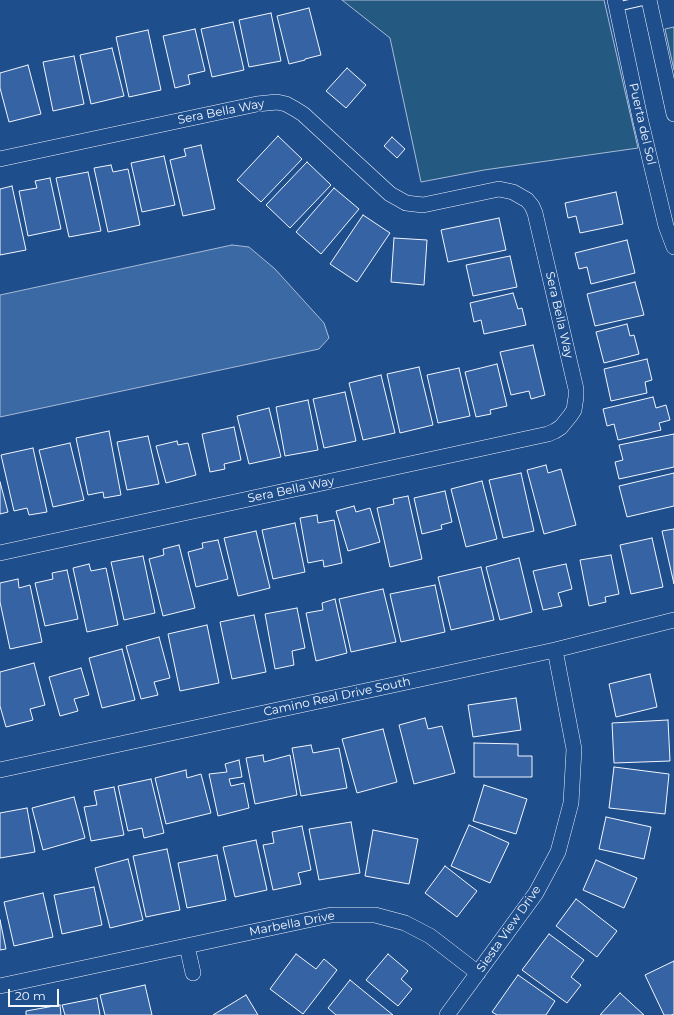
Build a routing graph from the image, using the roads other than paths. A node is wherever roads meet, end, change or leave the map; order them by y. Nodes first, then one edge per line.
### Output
1 (648, 0) edge
2 (615, 3) edge
3 (674, 114) edge
4 (0, 159) edge
5 (674, 245) edge
6 (0, 553) edge
7 (674, 620) edge
8 (555, 650) junction
9 (0, 770) edge
10 (187, 946) junction
11 (193, 973) dead end
12 (478, 973) junction
13 (0, 986) edge
14 (447, 1015) edge

1 - 2 lane
1 - 3 street
2 - 5 street, Puerta del Sol
4 - 6 street, Sera Bella Way
7 - 8 street, Camino Real Drive South
8 - 9 street, Camino Real Drive South
8 - 12 street, Siesta View Drive
10 - 11 street
10 - 12 street, Marbella Drive
10 - 13 street, Marbella Drive
12 - 14 street, Siesta View Drive

